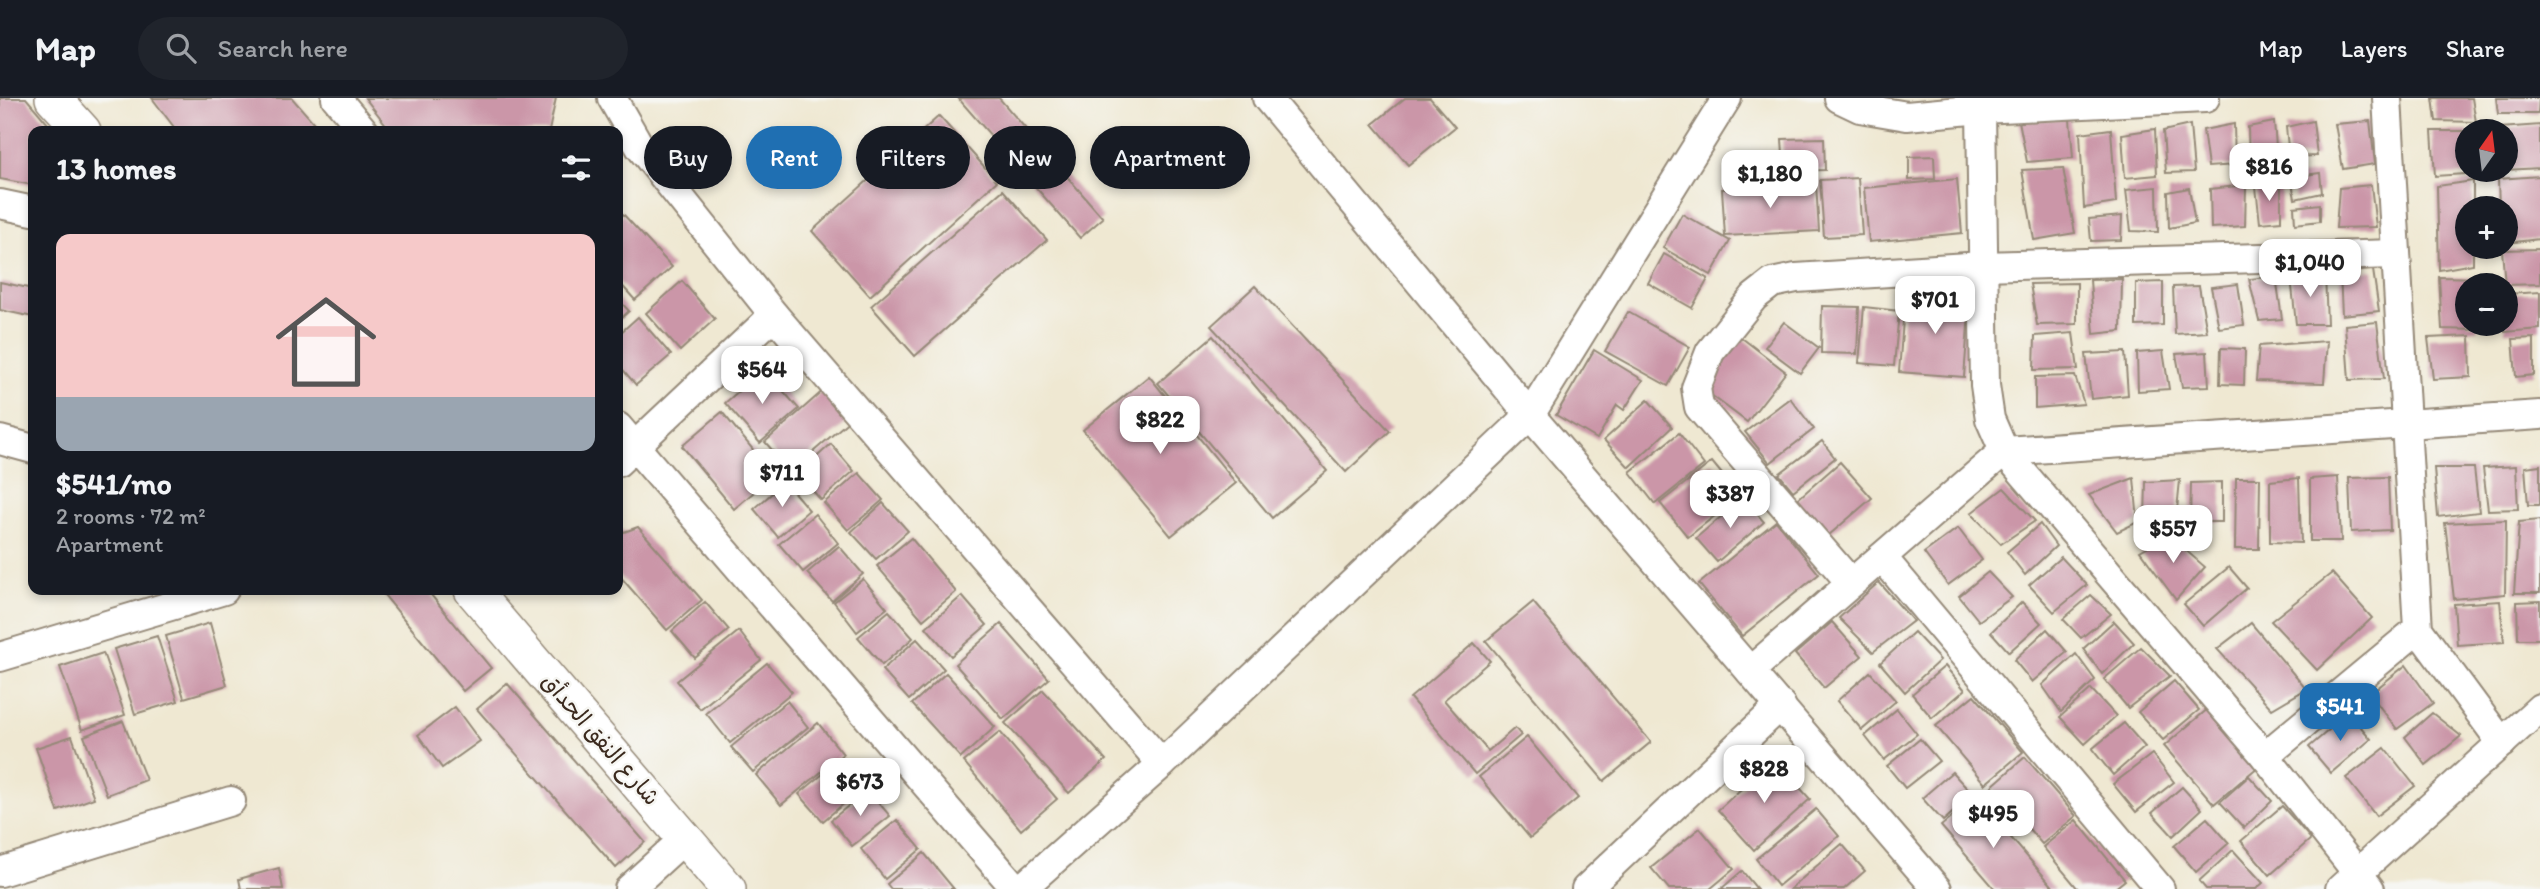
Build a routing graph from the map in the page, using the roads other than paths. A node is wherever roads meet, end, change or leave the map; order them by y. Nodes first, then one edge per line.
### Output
1 (53, 98) edge
2 (336, 98) edge
3 (612, 98) edge
4 (1267, 98) edge
5 (1727, 98) edge
6 (1839, 98) edge
7 (2205, 98) edge
8 (2387, 98) edge
9 (1981, 108) junction
10 (78, 126) edge
11 (360, 126) edge
12 (0, 204) edge
13 (28, 210) edge
14 (2395, 254) junction
15 (1983, 266) junction
16 (774, 315) junction
17 (1530, 415) junction
18 (2540, 415) edge
19 (2404, 424) junction
20 (0, 440) edge
21 (624, 445) edge
22 (28, 448) edge
23 (2004, 451) junction
24 (1882, 557) junction
25 (1851, 583) junction
26 (207, 595) edge
27 (476, 595) edge
28 (2418, 629) junction
29 (0, 657) edge
30 (1751, 670) junction
31 (1781, 705) junction
32 (2540, 708) edge
33 (2502, 743) junction
34 (2265, 755) junction
35 (1162, 764) junction
36 (231, 801) dead end
37 (685, 838) junction
38 (0, 872) edge
39 (1617, 879) edge
40 (2356, 884) edge
41 (629, 889) edge
42 (729, 889) edge
43 (1018, 889) edge
44 (1586, 889) edge
45 (1937, 889) edge
46 (2160, 889) edge

1 - 10 main road
2 - 11 street
3 - 16 street
4 - 17 street
5 - 17 street
6 - 9 street
7 - 9 street
8 - 14 street
9 - 15 street
12 - 13 street
14 - 15 street
14 - 19 street
15 - 23 street
15 - 25 street
16 - 21 street
16 - 35 street
17 - 30 street
17 - 35 street
18 - 19 street
19 - 23 street
19 - 28 street
20 - 22 street
21 - 43 street
23 - 24 street
23 - 34 street
24 - 25 street
24 - 46 street
25 - 30 street
26 - 29 street
27 - 37 main road, شارع النفق الحدأق
28 - 33 street
28 - 34 street
30 - 31 street
31 - 39 street
31 - 45 street
32 - 33 street
33 - 40 street
34 - 40 street
35 - 43 street
36 - 38 street
37 - 41 street
37 - 42 main road, شارع النفق الحدأق
39 - 44 street

